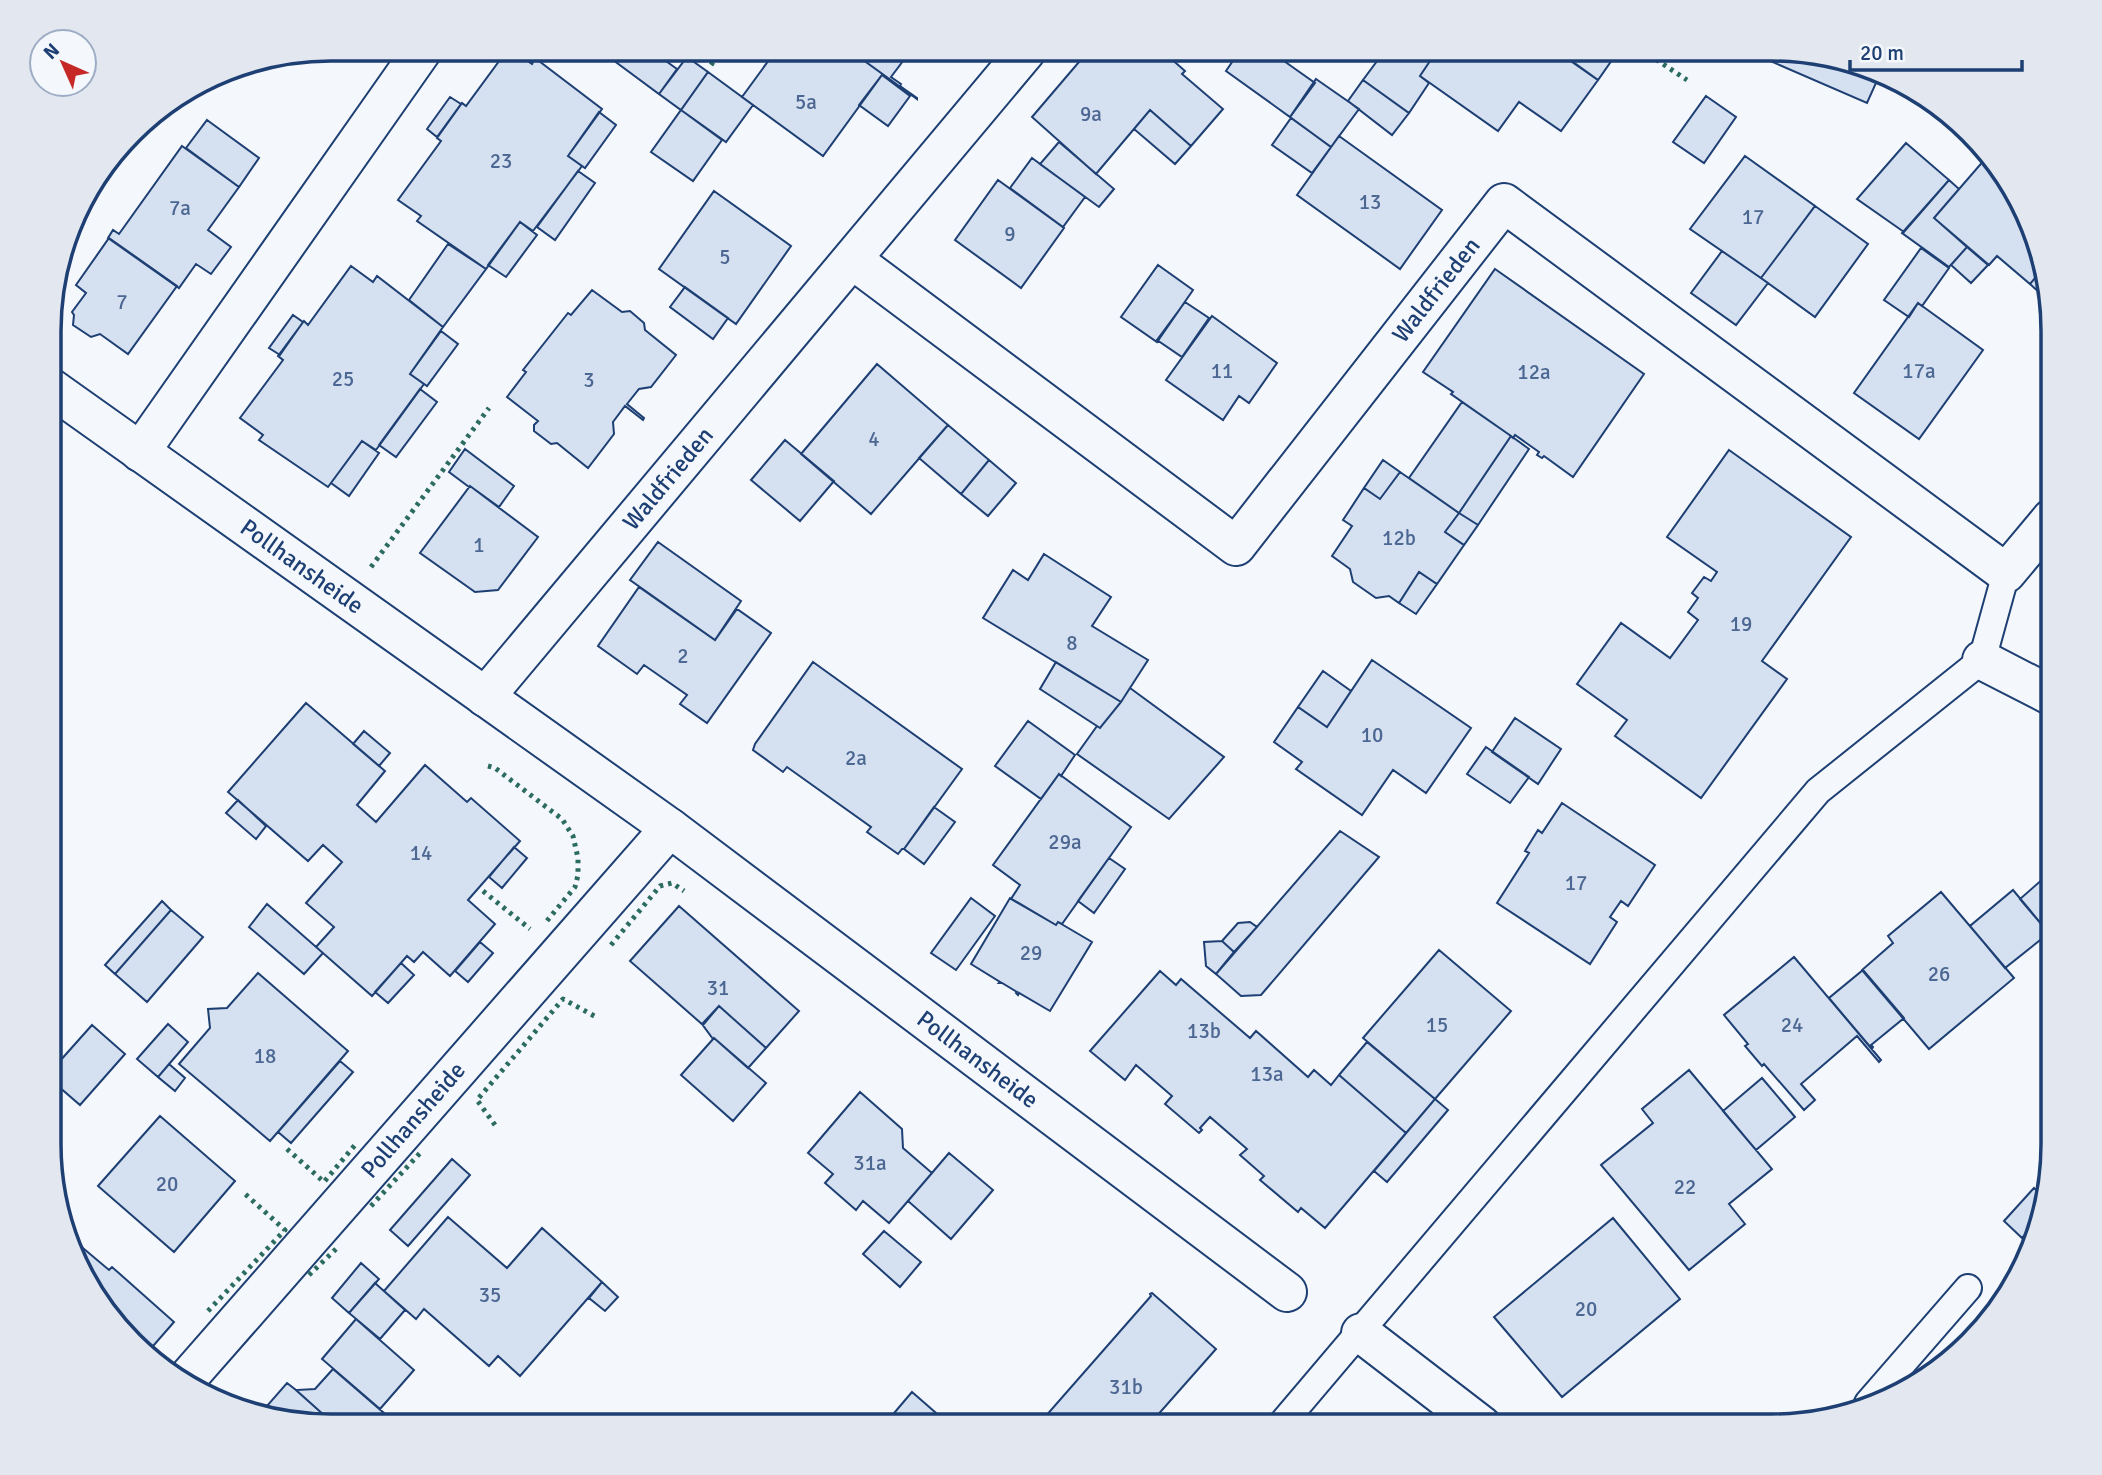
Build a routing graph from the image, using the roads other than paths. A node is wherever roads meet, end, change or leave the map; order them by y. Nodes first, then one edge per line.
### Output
1 (415, 61) edge
2 (1018, 61) edge
3 (853, 260) junction
4 (61, 395) edge
5 (140, 452) junction
6 (2041, 531) edge
7 (2006, 573) junction
8 (1982, 660) junction
9 (2041, 690) edge
10 (485, 697) junction
11 (670, 828) junction
12 (1968, 1288) dead end
13 (1287, 1292) dead end
14 (1361, 1333) junction
15 (191, 1374) edge
16 (1878, 1391) edge
17 (1290, 1414) edge
18 (1466, 1414) edge

1 - 5 street
2 - 3 street, Waldfrieden
3 - 7 street, Waldfrieden
3 - 10 street, Waldfrieden
4 - 5 street, Pollhansheide
5 - 10 street, Pollhansheide
6 - 7 street
7 - 8 lane
8 - 9 street
8 - 14 lane
10 - 11 street, Pollhansheide
11 - 13 street, Pollhansheide
11 - 15 street, Pollhansheide
12 - 16 lane
14 - 17 lane
14 - 18 street

